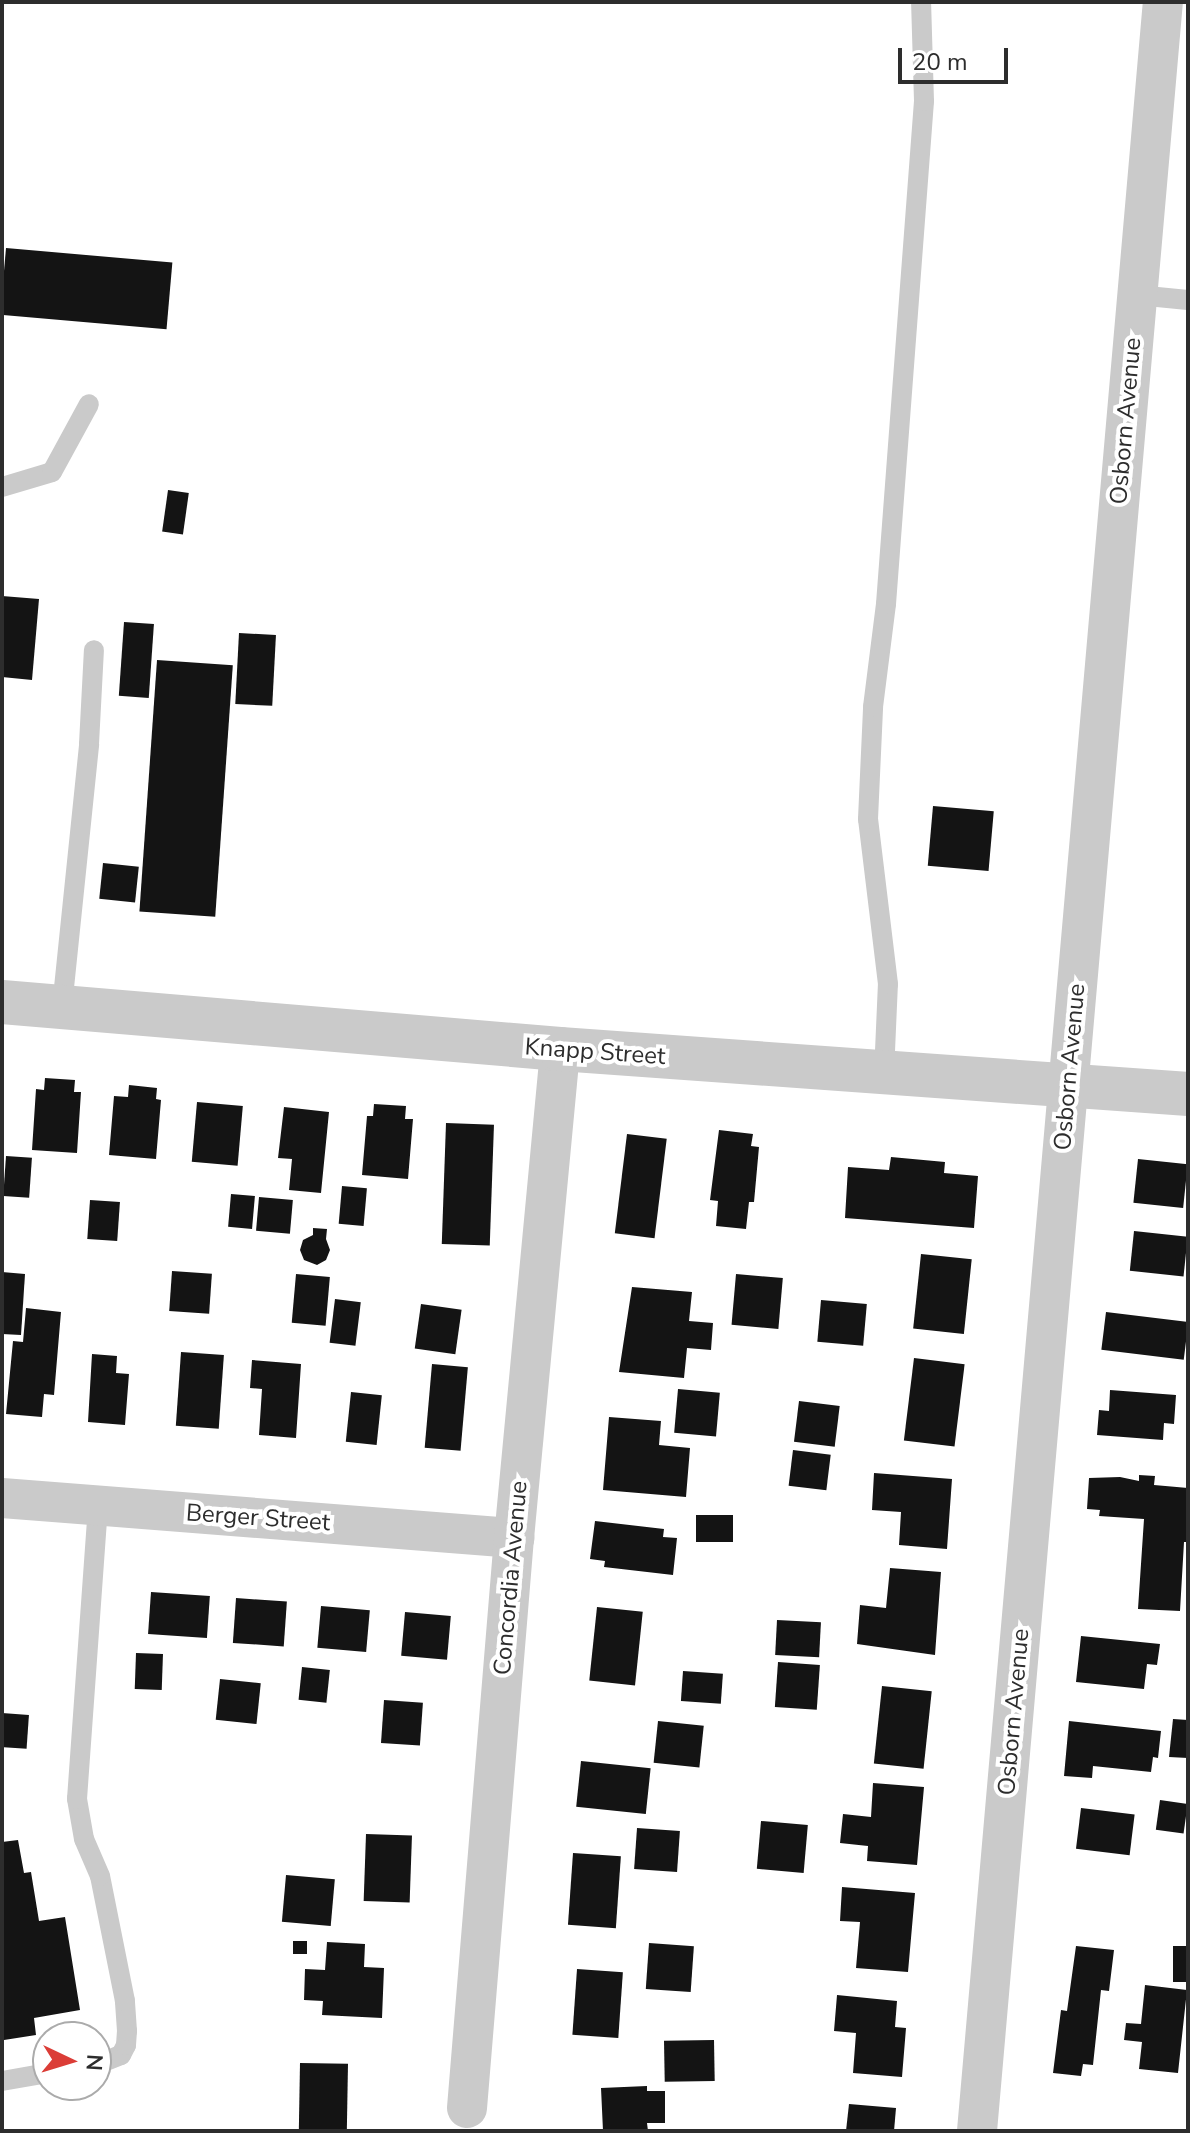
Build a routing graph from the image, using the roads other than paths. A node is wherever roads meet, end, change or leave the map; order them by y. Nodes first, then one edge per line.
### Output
1 (921, 2) edge
2 (1163, 2) edge
3 (1137, 295) junction
4 (1188, 300) edge
5 (89, 404) dead end
6 (2, 487) edge
7 (94, 650) dead end
8 (2, 1002) edge
9 (62, 1007) junction
10 (560, 1049) junction
11 (884, 1074) junction
12 (1068, 1085) junction
13 (1188, 1094) edge
14 (2, 1498) edge
15 (98, 1506) junction
16 (514, 1538) junction
17 (112, 2059) edge
18 (32, 2076) edge
19 (2, 2081) edge
20 (467, 2108) dead end
21 (988, 2130) edge

1 - 11 lane
2 - 3 street, Osborn Avenue
3 - 4 lane
3 - 12 street, Osborn Avenue
5 - 6 lane
7 - 9 lane
8 - 9 street, Knapp Street
9 - 10 street, Knapp Street
10 - 11 street, Knapp Street
10 - 16 street, Concordia Avenue
11 - 12 street, Knapp Street
12 - 13 street, Knapp Street
12 - 21 street, Osborn Avenue
14 - 15 street, Berger Street
15 - 16 street, Berger Street
15 - 17 lane
16 - 20 street, Concordia Avenue
18 - 19 lane

